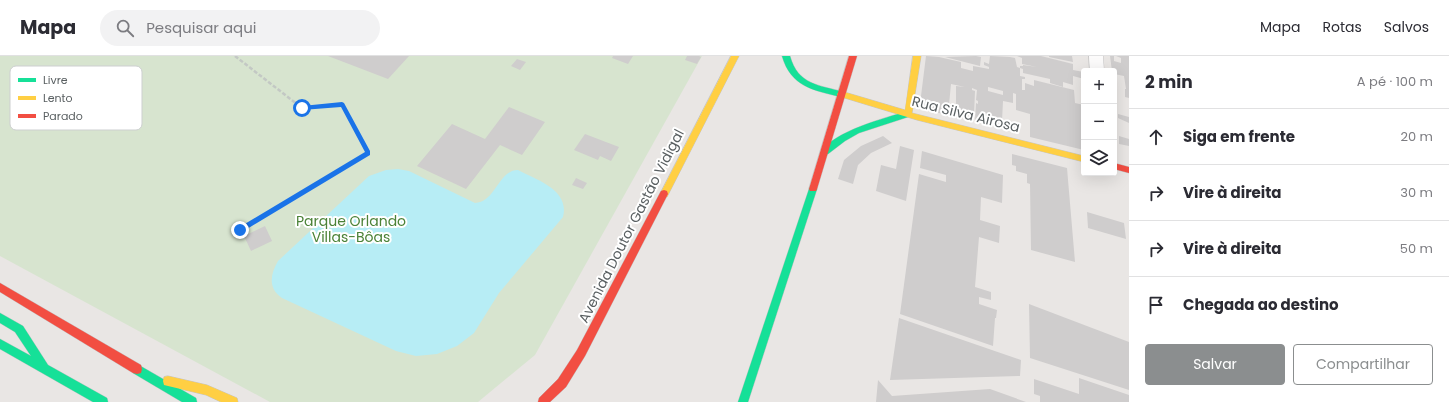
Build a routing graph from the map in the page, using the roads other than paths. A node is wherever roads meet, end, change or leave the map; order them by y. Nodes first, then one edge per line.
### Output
1 (735, 56) edge
2 (786, 56) edge
3 (853, 56) edge
4 (917, 56) edge
5 (1096, 56) edge
6 (1097, 68) edge
7 (841, 94) junction
8 (908, 114) junction
9 (825, 152) junction
10 (1081, 158) edge
11 (1117, 167) edge
12 (1129, 170) edge
13 (0, 288) edge
14 (0, 318) edge
15 (0, 344) edge
16 (44, 368) junction
17 (150, 377) junction
18 (103, 402) edge
19 (192, 402) edge
20 (233, 402) edge
21 (543, 402) edge
22 (743, 402) edge

1 - 21 main road, Avenida Doutor Gastão Vidigal
2 - 7 main road, Rua Silva Airosa
3 - 7 main road
4 - 8 main road
5 - 6 street
7 - 8 main road, Rua Silva Airosa
7 - 9 main road
8 - 9 main road
8 - 10 main road, Rua Silva Airosa
9 - 22 main road
11 - 12 main road
13 - 17 main road
14 - 16 main road
15 - 16 main road
16 - 18 main road
17 - 19 main road
17 - 20 main road

